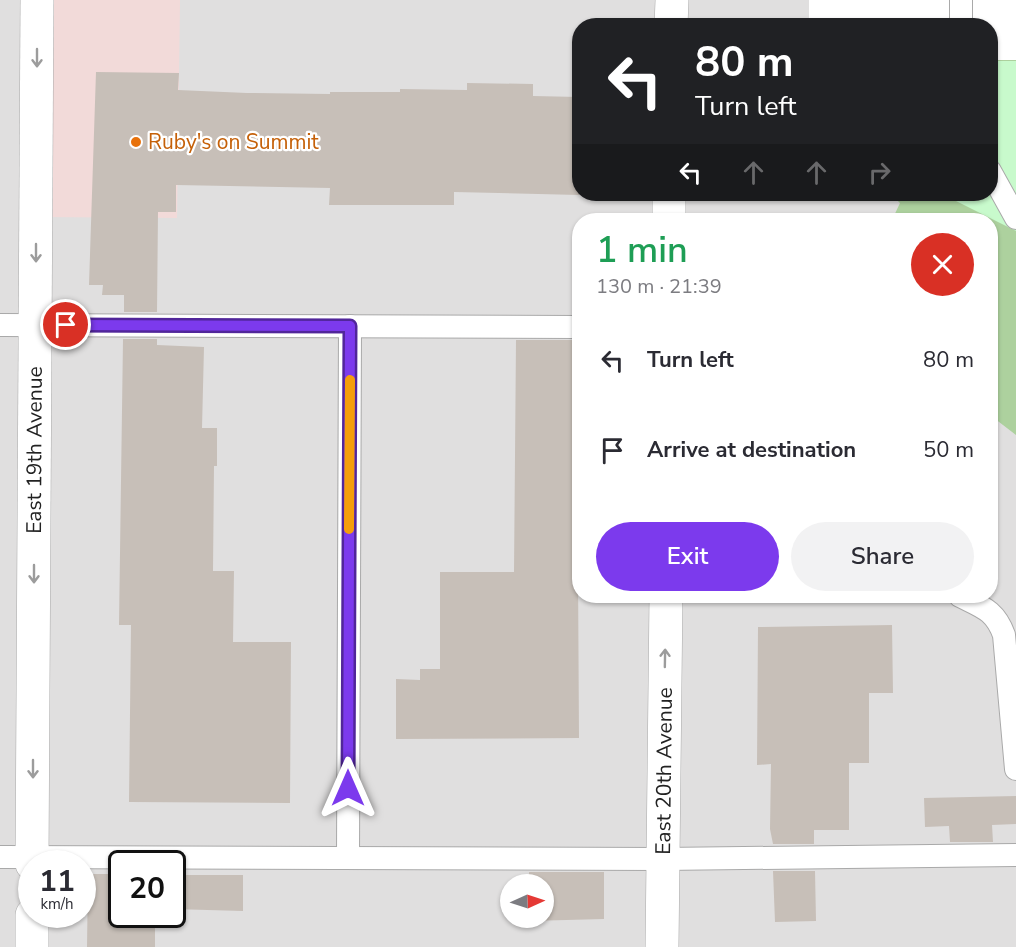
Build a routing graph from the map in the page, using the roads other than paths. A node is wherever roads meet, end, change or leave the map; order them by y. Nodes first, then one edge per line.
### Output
1 (37, 0) edge
2 (672, 0) edge
3 (961, 0) edge
4 (671, 18) edge
5 (961, 18) edge
6 (998, 185) edge
7 (1016, 218) edge
8 (0, 325) edge
9 (35, 325) junction
10 (350, 326) junction
11 (572, 327) edge
12 (666, 603) edge
13 (974, 603) edge
14 (1016, 769) edge
15 (32, 850) edge
16 (1016, 855) edge
17 (0, 856) edge
18 (348, 857) junction
19 (18, 858) edge
20 (96, 859) edge
21 (663, 859) junction
22 (32, 928) edge
23 (32, 947) edge
24 (662, 947) edge

1 -> 9 street, East 19th Avenue
2 - 4 street
3 - 5 lane
6 - 7 lane
8 - 9 lane
9 - 10 lane
9 -> 15 street, East 19th Avenue
10 - 11 lane
10 - 18 lane
21 -> 12 street, East 20th Avenue
13 - 14 lane
16 - 21 lane
17 - 19 lane
18 - 20 lane
18 - 21 lane
21 - 24 street, East 20th Avenue
22 - 23 street

